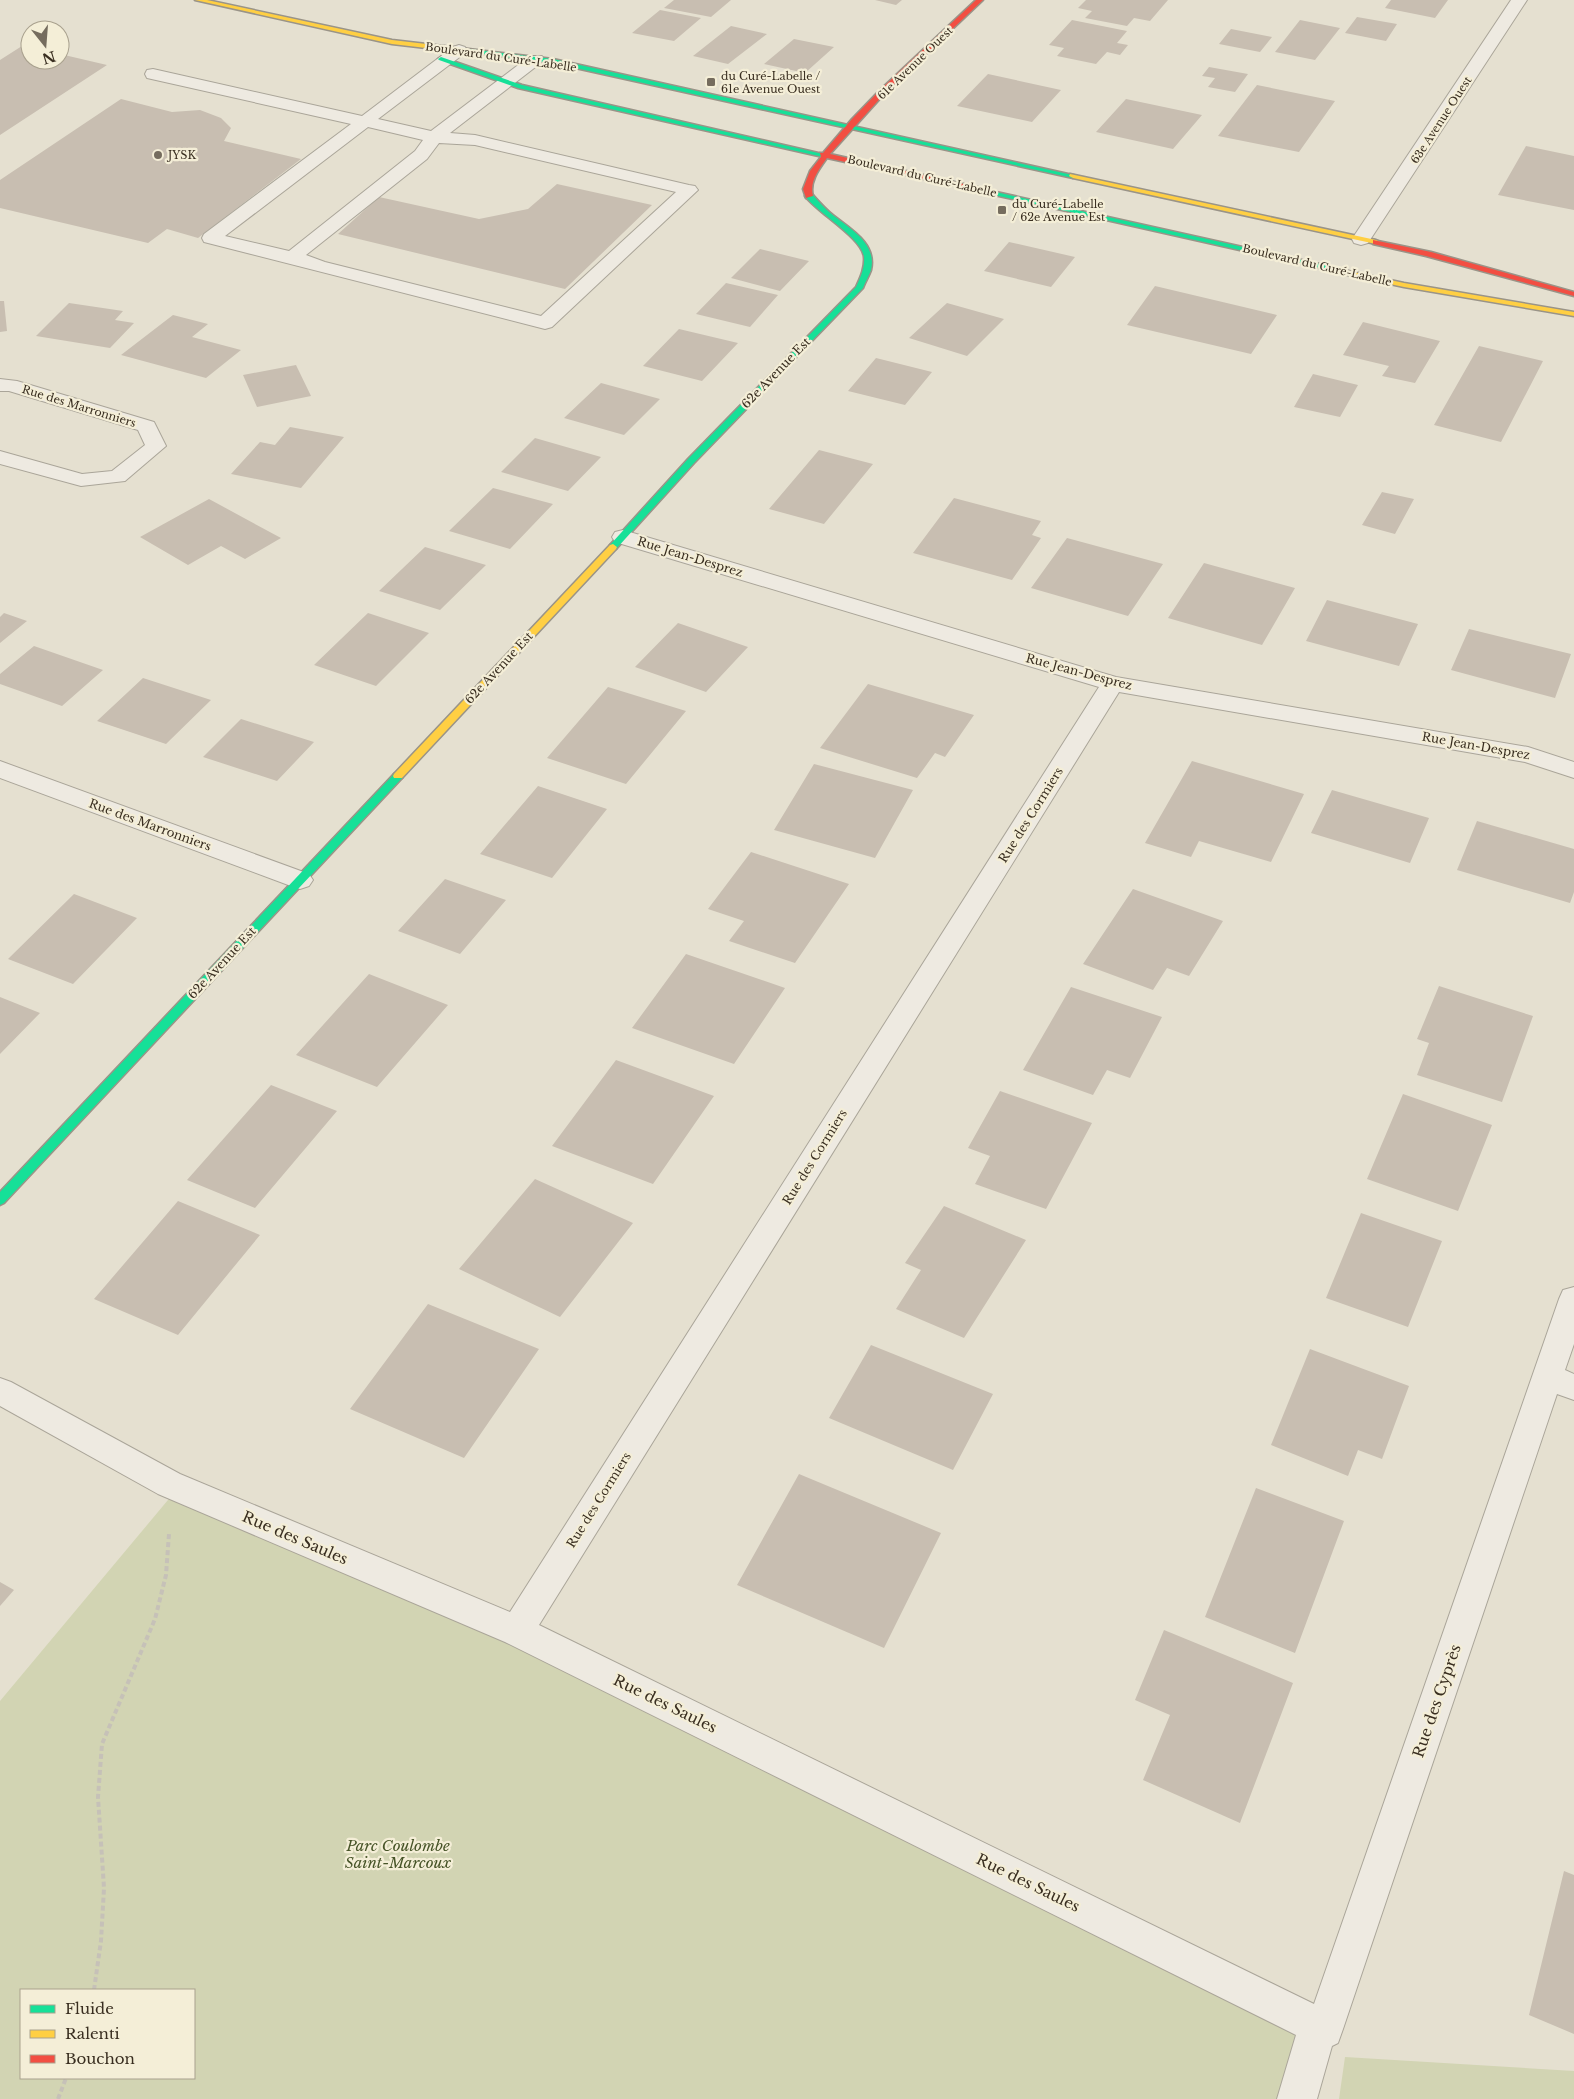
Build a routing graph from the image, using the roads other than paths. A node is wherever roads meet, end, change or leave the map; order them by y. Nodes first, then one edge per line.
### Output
1 (198, 0) edge
2 (980, 0) edge
3 (1519, 0) edge
4 (392, 42) junction
5 (452, 56) junction
6 (536, 59) junction
7 (153, 74) dead end
8 (506, 82) junction
9 (367, 122) junction
10 (850, 126) junction
11 (434, 137) junction
12 (826, 155) junction
13 (1361, 239) junction
14 (292, 257) junction
15 (1574, 294) edge
16 (1574, 314) edge
17 (0, 385) edge
18 (0, 457) edge
19 (622, 536) junction
20 (1114, 684) junction
21 (0, 770) edge
22 (1574, 770) edge
23 (300, 880) junction
24 (0, 1200) edge
25 (1574, 1299) edge
26 (1561, 1382) edge
27 (0, 1391) edge
28 (517, 1631) junction
29 (1324, 2029) junction
30 (1297, 2099) edge

1 - 4 main road, Boulevard du Curé-Labelle
2 - 10 main road, 61e Avenue Ouest
3 - 13 street, 63e Avenue Ouest
4 - 5 main road, Boulevard du Curé-Labelle
4 - 5 main road, Boulevard du Curé-Labelle
5 - 6 main road, Boulevard du Curé-Labelle
5 - 8 main road, Boulevard du Curé-Labelle
5 - 9 street
6 - 8 street
6 - 10 main road, Boulevard du Curé-Labelle
7 - 9 street
8 - 11 street
8 - 12 main road, Boulevard du Curé-Labelle
9 - 11 street
9 - 14 street
10 - 12 main road, 62e Avenue Est
10 - 13 main road, Boulevard du Curé-Labelle
11 - 14 street
11 - 14 street
12 - 16 main road, Boulevard du Curé-Labelle
12 - 19 main road, 62e Avenue Est
13 - 15 main road, Boulevard du Curé-Labelle
17 - 18 street, Rue des Marronniers
19 - 20 street, Rue Jean-Desprez
19 - 23 main road, 62e Avenue Est
20 - 22 street, Rue Jean-Desprez
20 - 28 street, Rue des Cormiers
21 - 23 street, Rue des Marronniers
23 - 24 main road, 62e Avenue Est
25 - 26 street, Rue des Cyprès
26 - 29 street, Rue des Cyprès
27 - 28 street, Rue des Saules
28 - 29 street, Rue des Saules
29 - 30 street, Rue des Cyprès

